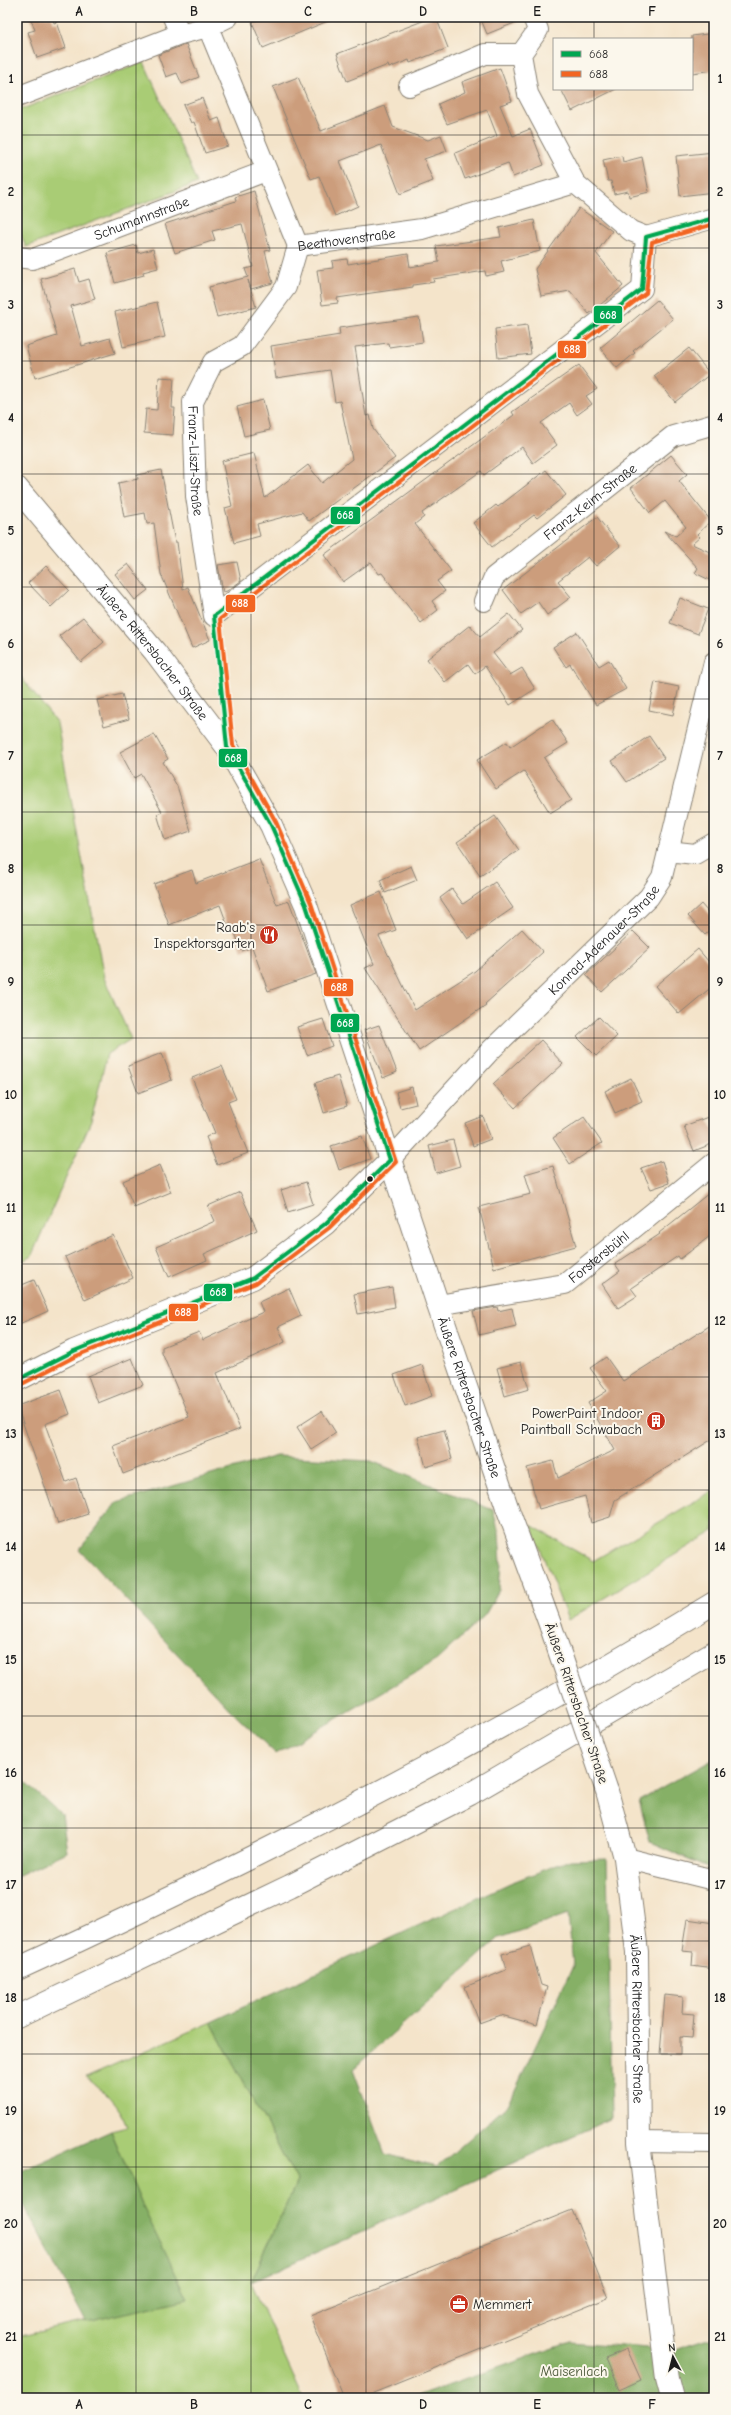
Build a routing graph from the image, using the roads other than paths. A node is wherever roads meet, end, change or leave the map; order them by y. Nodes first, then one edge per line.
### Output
1 (228, 17) edge
2 (533, 17) edge
3 (176, 26) edge
4 (208, 27) junction
5 (521, 54) junction
6 (409, 86) dead end
7 (17, 97) edge
8 (266, 171) junction
9 (575, 183) junction
10 (714, 218) edge
11 (646, 237) junction
12 (298, 246) junction
13 (17, 257) edge
14 (714, 427) edge
15 (17, 488) edge
16 (484, 601) dead end
17 (714, 662) edge
18 (714, 843) edge
19 (668, 851) junction
20 (390, 1160) junction
21 (714, 1163) edge
22 (438, 1305) junction
23 (17, 1380) edge
24 (714, 1603) edge
25 (714, 1652) edge
26 (625, 1858) junction
27 (714, 1880) edge
28 (17, 1969) edge
29 (17, 2016) edge
30 (639, 2142) junction
31 (714, 2143) edge
32 (672, 2398) edge

1 - 4 street
2 - 5 street
3 - 4 street
3 - 7 street
4 - 8 street, Beethovenstraße
5 - 6 street
5 - 9 street
8 - 12 street, Beethovenstraße
8 - 13 street, Schumannstraße
9 - 11 street
9 - 12 street, Beethovenstraße
10 - 11 street
11 - 12 street, Franz-Liszt-Straße
14 - 16 street, Franz-Keim-Straße
15 - 20 main road, Äußere Rittersbacher Straße
17 - 19 street, Konrad-Adenauer-Straße
18 - 19 street
19 - 20 street, Konrad-Adenauer-Straße
20 - 22 main road, Äußere Rittersbacher Straße
20 - 23 main road
21 - 22 street, Forstersbühl
22 - 26 main road, Äußere Rittersbacher Straße, bridge
24 - 28 main road
25 - 29 main road
26 - 27 street
26 - 30 main road, Äußere Rittersbacher Straße
30 - 31 street
30 - 32 main road, Äußere Rittersbacher Straße

